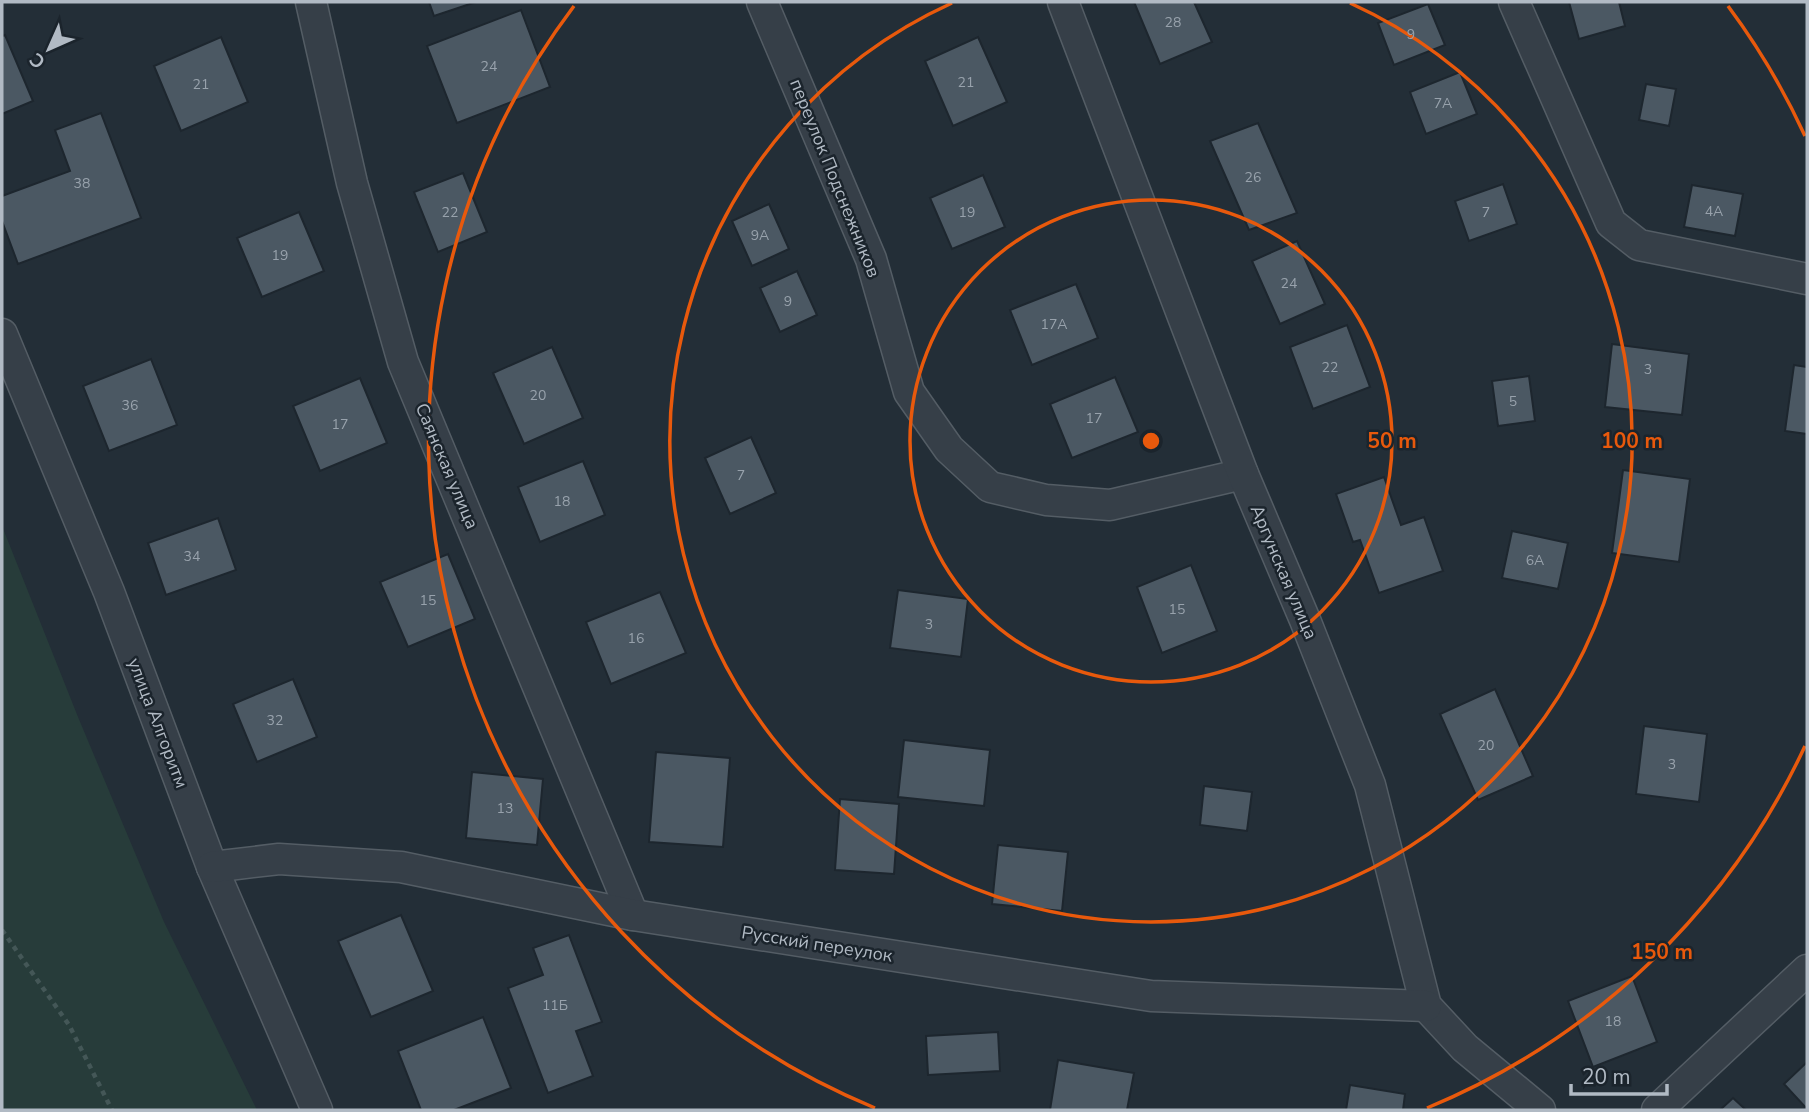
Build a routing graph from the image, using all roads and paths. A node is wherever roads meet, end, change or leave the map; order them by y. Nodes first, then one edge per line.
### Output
1 (311, 2) edge
2 (762, 2) edge
3 (1063, 2) edge
4 (1514, 2) edge
5 (1807, 279) edge
6 (2, 334) edge
7 (1243, 474) junction
8 (212, 867) junction
9 (632, 915) junction
10 (2, 930) edge
11 (1807, 970) edge
12 (1426, 1006) junction
13 (112, 1110) edge
14 (317, 1110) edge
15 (1540, 1110) edge
16 (1657, 1110) edge

1 - 9 street, Саянская улица
2 - 7 street, переулок Подснежников
3 - 7 street, Аргунская улица
4 - 5 street
6 - 8 street, улица Алгоритм
7 - 12 street, Аргунская улица
8 - 9 street, Русский переулок
8 - 14 street, улица Алгоритм
9 - 12 street, Русский переулок
10 - 13 path
11 - 16 street
12 - 15 street, Аргунская улица

